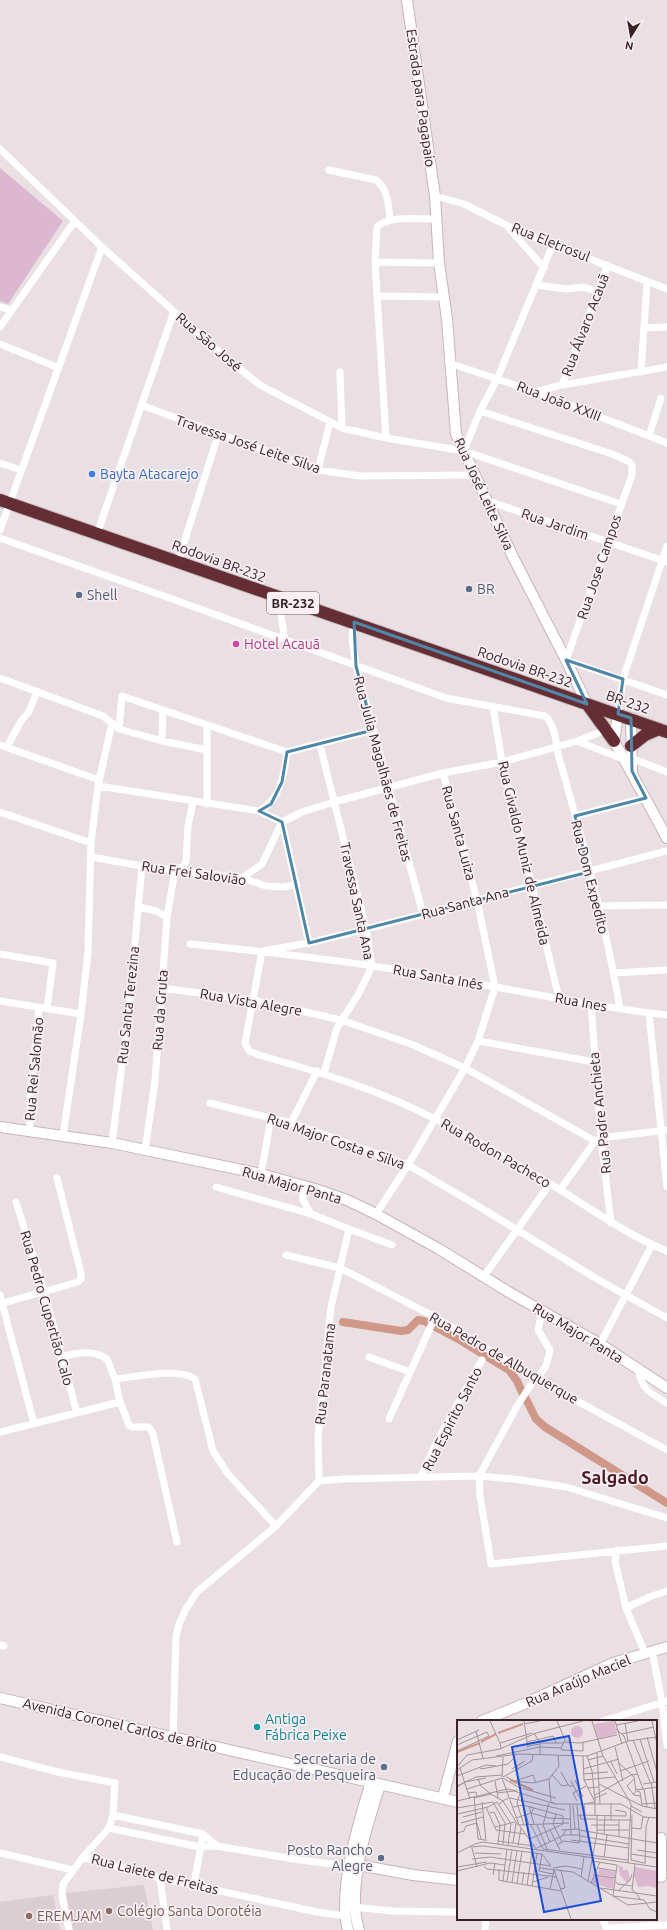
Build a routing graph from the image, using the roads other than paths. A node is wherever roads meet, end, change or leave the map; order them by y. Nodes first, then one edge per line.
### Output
1 (407, 0) edge
2 (1, 151) edge
3 (329, 170) dead end
4 (435, 196) junction
5 (435, 219) junction
6 (390, 220) junction
7 (74, 222) junction
8 (507, 225) junction
9 (553, 244) junction
10 (102, 247) junction
11 (375, 262) junction
12 (439, 263) junction
13 (608, 265) junction
14 (544, 268) junction
15 (647, 282) junction
16 (536, 285) junction
17 (667, 289) edge
18 (598, 292) junction
19 (377, 296) junction
20 (444, 297) junction
21 (0, 306) edge
22 (11, 310) junction
23 (174, 311) junction
24 (0, 327) edge
25 (667, 327) edge
26 (644, 328) junction
27 (0, 344) edge
28 (449, 363) junction
29 (667, 367) edge
30 (59, 368) junction
31 (340, 372) dead end
32 (641, 372) junction
33 (498, 379) junction
34 (562, 385) junction
35 (536, 392) junction
36 (661, 398) dead end
37 (141, 406) junction
38 (480, 410) junction
39 (330, 422) junction
40 (342, 428) junction
41 (218, 434) junction
42 (649, 436) junction
43 (386, 438) junction
44 (667, 442) edge
45 (464, 451) junction
46 (0, 464) edge
47 (21, 470) junction
48 (318, 470) junction
49 (476, 475) junction
50 (488, 501) junction
51 (5, 502) edge
52 (621, 504) junction
53 (0, 530) edge
54 (97, 534) junction
55 (0, 538) edge
56 (608, 542) junction
57 (667, 546) edge
58 (664, 561) edge
59 (178, 562) junction
60 (278, 597) junction
61 (354, 622) junction
62 (285, 640) junction
63 (566, 660) junction
64 (356, 666) junction
65 (0, 678) edge
66 (623, 679) junction
67 (37, 692) junction
68 (667, 695) edge
69 (587, 704) junction
70 (493, 707) junction
71 (163, 710) junction
72 (618, 714) junction
73 (631, 718) junction
74 (112, 723) junction
75 (208, 725) junction
76 (119, 729) junction
77 (373, 730) junction
78 (606, 730) junction
79 (663, 730) edge
80 (614, 740) junction
81 (162, 741) junction
82 (577, 741) junction
83 (320, 745) junction
84 (4, 746) edge
85 (556, 747) junction
86 (207, 750) junction
87 (287, 752) junction
88 (628, 755) junction
89 (502, 762) junction
90 (667, 772) edge
91 (443, 773) junction
92 (98, 783) junction
93 (388, 788) junction
94 (646, 798) junction
95 (193, 802) junction
96 (334, 802) junction
97 (207, 804) junction
98 (259, 811) junction
99 (0, 812) edge
100 (575, 816) junction
101 (282, 822) junction
102 (667, 838) edge
103 (91, 842) junction
104 (667, 851) edge
105 (91, 857) junction
106 (142, 866) junction
107 (175, 870) junction
108 (589, 872) junction
109 (242, 878) junction
110 (296, 885) junction
111 (532, 886) junction
112 (477, 900) junction
113 (667, 905) edge
114 (139, 906) junction
115 (597, 906) junction
116 (423, 914) junction
117 (168, 917) junction
118 (366, 929) junction
119 (309, 943) junction
120 (190, 944) dead end
121 (262, 951) junction
122 (0, 954) edge
123 (372, 966) junction
124 (667, 970) edge
125 (614, 973) junction
126 (495, 987) junction
127 (161, 988) junction
128 (559, 998) junction
129 (253, 1000) junction
130 (0, 1001) edge
131 (590, 1004) junction
132 (43, 1008) junction
133 (620, 1009) junction
134 (649, 1013) junction
135 (81, 1014) junction
136 (667, 1015) edge
137 (341, 1020) junction
138 (478, 1041) junction
139 (594, 1062) junction
140 (465, 1068) junction
141 (320, 1072) junction
142 (210, 1103) dead end
143 (271, 1118) junction
144 (435, 1119) junction
145 (291, 1123) junction
146 (0, 1127) edge
147 (30, 1131) junction
148 (664, 1131) edge
149 (63, 1136) junction
150 (598, 1140) junction
151 (112, 1143) junction
152 (145, 1150) junction
153 (408, 1165) junction
154 (261, 1174) junction
155 (57, 1178) dead end
156 (549, 1185) junction
157 (301, 1186) junction
158 (216, 1187) dead end
159 (667, 1187) edge
160 (560, 1190) junction
161 (16, 1202) dead end
162 (310, 1214) junction
163 (376, 1214) junction
164 (611, 1223) junction
165 (349, 1229) junction
166 (517, 1230) junction
167 (392, 1245) dead end
168 (652, 1245) junction
169 (667, 1251) edge
170 (286, 1255) dead end
171 (340, 1268) junction
172 (484, 1276) junction
173 (44, 1291) junction
174 (0, 1295) edge
175 (626, 1295) junction
176 (1, 1304) edge
177 (542, 1312) junction
178 (667, 1318) edge
179 (432, 1323) junction
180 (600, 1344) junction
181 (61, 1357) junction
182 (369, 1357) dead end
183 (482, 1360) dead end
184 (638, 1369) junction
185 (410, 1372) junction
186 (536, 1378) junction
187 (115, 1379) junction
188 (667, 1388) edge
189 (120, 1402) junction
190 (667, 1403) edge
191 (77, 1413) junction
192 (389, 1419) dead end
193 (34, 1424) junction
194 (0, 1432) edge
195 (667, 1450) edge
196 (479, 1476) junction
197 (422, 1477) junction
198 (319, 1481) junction
199 (667, 1518) edge
200 (276, 1526) junction
201 (176, 1542) dead end
202 (667, 1546) edge
203 (617, 1550) junction
204 (667, 1591) edge
205 (626, 1608) junction
206 (667, 1647) edge
207 (648, 1652) junction
208 (0, 1698) edge
209 (664, 1702) edge
210 (484, 1720) edge
211 (606, 1720) edge
212 (173, 1738) junction
213 (457, 1745) edge
214 (667, 1745) edge
215 (0, 1756) edge
216 (375, 1784) junction
217 (443, 1797) junction
218 (457, 1802) edge
219 (112, 1815) junction
220 (109, 1828) junction
221 (203, 1834) junction
222 (661, 1838) edge
223 (200, 1846) junction
224 (217, 1846) junction
225 (0, 1853) edge
226 (82, 1857) junction
227 (353, 1865) junction
228 (73, 1870) junction
229 (661, 1877) edge
230 (160, 1878) junction
231 (457, 1880) edge
232 (194, 1884) junction
233 (348, 1910) junction
234 (457, 1912) edge
235 (486, 1920) edge
236 (667, 1925) edge
237 (607, 1929) edge
238 (69, 1930) edge
239 (166, 1930) edge
240 (348, 1930) edge
241 (359, 1930) edge
242 (485, 1930) edge

1 - 4 street, Estrada para Pagapaio
2 - 7 street, Rua São José
3 - 6 street
4 - 5 street, Rua José Leite Silva
4 - 8 street, Rua Eletrosul
5 - 6 street
5 - 12 street, Rua José Leite Silva
6 - 11 street
7 - 10 street, Rua São José
7 - 22 street
8 - 9 street, Rua Eletrosul
8 - 14 street
9 - 13 street, Rua Eletrosul
9 - 14 street
10 - 23 street, Rua São José
10 - 30 street
11 - 12 street
11 - 19 street
12 - 20 street, Rua José Leite Silva
13 - 15 street, Rua Eletrosul
13 - 18 street, Rua Álvaro Acauã
14 - 16 street
15 - 17 street, Rua Eletrosul
15 - 26 street
16 - 18 street
16 - 33 street
18 - 34 street, Rua Álvaro Acauã
19 - 20 street
19 - 43 street
20 - 28 street, Rua José Leite Silva
21 - 22 street
22 - 24 street
23 - 37 street
23 - 39 street, Rua São José
25 - 26 street
26 - 32 street
27 - 30 street
28 - 33 street, Rua João XXIII
28 - 45 street, Rua José Leite Silva
29 - 32 street
30 - 47 street
31 - 40 street
32 - 34 street
33 - 35 street, Rua João XXIII
33 - 38 street
34 - 35 street
35 - 42 street, Rua João XXIII
36 - 42 street
37 - 41 street, Travessa José Leite Silva
37 - 54 street
38 - 45 street
38 - 52 street, Rua Jose Campos
39 - 40 street, Rua São José
39 - 48 street
40 - 43 street, Rua São José
41 - 48 street, Travessa José Leite Silva
41 - 59 street
42 - 44 street, Rua João XXIII
43 - 45 street, Rua São José
45 - 49 street, Rua José Leite Silva
45 - 52 street, Rua São José
46 - 47 street
47 - 51 street
48 - 49 street, Travessa José Leite Silva
49 - 50 street, Rua José Leite Silva
50 - 56 street, Rua Jardim
50 - 63 street, Rua José Leite Silva
51 - 53 street
51 - 54 highway, Rodovia BR-232 / BR-232
52 - 56 street, Rua Jose Campos
54 - 59 highway, Rodovia BR-232 / BR-232
55 - 62 street
56 - 58 street, Rua Jardim
56 - 63 street, Rua Jose Campos
57 - 58 street
58 - 66 street
59 - 60 highway, Rodovia BR-232 / BR-232
60 - 61 highway, Rodovia BR-232 / BR-232
60 - 62 street
61 - 64 street, Rua Julia Magalhães de Freitas
61 - 69 highway, Rodovia BR-232 / BR-232
62 - 64 street
63 - 66 street
63 - 69 street, Rua José Leite Silva
64 - 70 street
64 - 77 street, Rua Julia Magalhães de Freitas
65 - 67 street
66 - 68 street
66 - 72 street
67 - 74 street
67 - 84 street
69 - 72 highway, BR-232 / BR-232
69 - 78 highway
70 - 85 street, Rua Dom Expedito
70 - 89 street, Rua Givaldo Muniz de Almeida
71 - 75 street
71 - 76 street
71 - 81 street
72 - 73 highway, BR-232 / BR-232
72 - 80 street
73 - 79 highway, BR-232 / BR-232
73 - 88 street
74 - 76 street
74 - 92 street
75 - 86 street
75 - 87 street
76 - 81 street
77 - 83 street
77 - 93 street, Rua Julia Magalhães de Freitas
78 - 80 highway
78 - 82 street
79 - 88 highway
80 - 88 street
81 - 86 street
82 - 85 street
82 - 88 street
83 - 87 street
83 - 96 street, Travessa Santa Ana
84 - 92 street
85 - 89 street
85 - 100 street, Rua Dom Expedito
86 - 97 street
87 - 98 street
88 - 90 street
88 - 94 street
89 - 91 street
89 - 111 street, Rua Givaldo Muniz de Almeida
91 - 93 street
91 - 112 street, Rua Santa Luiza
92 - 95 street
92 - 103 street
93 - 96 street
93 - 116 street, Rua Julia Magalhães de Freitas
94 - 100 street
94 - 102 street
95 - 97 street
95 - 107 street
96 - 101 street
96 - 118 street, Travessa Santa Ana
97 - 98 street
98 - 101 street
99 - 103 street
100 - 108 street, Rua Dom Expedito
101 - 109 street
101 - 110 street
103 - 105 street
104 - 108 street, Rua Santa Ana
105 - 106 street, Rua Frei Salovião
105 - 135 street
106 - 107 street, Rua Frei Salovião
106 - 114 street, Rua Santa Terezina
107 - 109 street, Rua Frei Salovião
107 - 117 street, Rua da Gruta
108 - 111 street, Rua Santa Ana
108 - 115 street, Rua Dom Expedito
109 - 110 street, Rua Frei Salovião
110 - 119 street
111 - 112 street, Rua Santa Ana
111 - 128 street, Rua Givaldo Muniz de Almeida
112 - 116 street, Rua Santa Ana
112 - 126 street, Rua Santa Luiza
113 - 115 street
114 - 117 street
114 - 151 street, Rua Santa Terezina
115 - 125 street, Rua Dom Expedito
116 - 118 street, Rua Santa Ana
117 - 127 street, Rua da Gruta
118 - 119 street, Rua Santa Ana
118 - 123 street, Travessa Santa Ana
119 - 121 street, Rua Santa Ana
120 - 121 street, Rua Santa Inês
121 - 123 street, Rua Santa Inês
121 - 129 street
122 - 132 street, Rua Rei Salomão
123 - 126 street, Rua Santa Inês
123 - 137 street, Travessa Santa Ana
124 - 125 street
125 - 133 street, Rua Dom Expedito
126 - 128 street, Rua Ines
126 - 138 street
127 - 129 street, Rua Vista Alegre
127 - 152 street, Rua da Gruta
128 - 131 street, Rua Ines
129 - 137 street, Rua Vista Alegre
129 - 141 street
130 - 132 street
131 - 133 street, Rua Ines
131 - 139 street, Rua Padre Anchieta
132 - 135 street
132 - 147 street, Rua Rei Salomão
133 - 134 street, Rua Ines
134 - 136 street, Rua Ines
134 - 148 street
135 - 149 street
137 - 140 street, Rua Vista Alegre
137 - 141 street, Travessa Santa Ana
138 - 139 street
138 - 140 street
139 - 150 street, Rua Padre Anchieta
140 - 144 street
140 - 150 street, Rua Vista Alegre
141 - 144 street, Rua Rodon Pacheco
141 - 145 street, Travessa Santa Ana
142 - 143 street, Rua Major Costa e Silva
143 - 145 street, Rua Major Costa e Silva
143 - 154 street
144 - 153 street
144 - 156 street, Rua Rodon Pacheco
145 - 153 street, Rua Major Costa e Silva
146 - 147 street, Rua Major Panta
147 - 149 street, Rua Major Panta
148 - 150 street
148 - 159 street
149 - 151 street, Rua Major Panta
150 - 160 street
150 - 164 street, Rua Padre Anchieta
151 - 152 street, Rua Major Panta
152 - 154 street, Rua Major Panta
153 - 163 street
153 - 166 street, Rua Major Costa e Silva
154 - 157 street, Rua Major Panta
155 - 173 street
156 - 160 street, Rua Rodon Pacheco
156 - 166 street
157 - 162 street
157 - 163 street, Rua Major Panta
158 - 162 street
160 - 164 street, Rua Rodon Pacheco
161 - 173 street, Rua Pedro Cupertião Calo
162 - 165 street
163 - 172 street, Rua Major Panta
164 - 168 street, Rua Rodon Pacheco
165 - 167 street
165 - 171 street, Rua Paranatama
166 - 172 street
166 - 175 street, Rua Major Costa e Silva
168 - 169 street, Rua Rodon Pacheco
168 - 175 street
170 - 171 street, Rua Pedro de Albuquerque
171 - 179 street, Rua Pedro de Albuquerque
171 - 198 street, Rua Paranatama
172 - 177 street, Rua Major Panta
173 - 176 street
173 - 181 street, Rua Pedro Cupertião Calo
174 - 176 street
175 - 178 street, Rua Major Costa e Silva
175 - 180 street
176 - 193 street
177 - 180 street, Rua Major Panta
177 - 186 street
179 - 185 street
179 - 186 street, Rua Pedro de Albuquerque
180 - 184 street, Rua Major Panta
181 - 187 street
181 - 191 street, Rua Pedro Cupertião Calo
182 - 185 street
183 - 197 street, Rua Espirito Santo
184 - 188 street, Rua Major Panta
184 - 190 street, Rua Major Panta
185 - 192 street
186 - 195 street, Rua Pedro de Albuquerque
186 - 196 street
187 - 189 street
187 - 200 street
189 - 191 street
189 - 201 street
191 - 193 street
193 - 194 street
196 - 197 street
196 - 199 street
196 - 203 street
197 - 198 street
198 - 200 street
200 - 212 street
202 - 203 street
203 - 205 street
204 - 205 street
205 - 207 street
206 - 207 street, Rua Araújo Maciel
207 - 209 street
207 - 210 street, Rua Araújo Maciel
208 - 212 street, Avenida Coronel Carlos de Brito
209 - 211 street
209 - 214 street
212 - 216 street, Avenida Coronel Carlos de Brito
213 - 217 street
215 - 219 street
216 - 217 street, Avenida Coronel Carlos de Brito
216 - 227 street
217 - 218 street, Avenida Coronel Carlos de Brito
219 - 220 street
219 - 221 street
220 - 223 street
220 - 226 street
221 - 223 street
221 - 224 street
222 - 229 street
223 - 224 street
223 - 232 street
224 - 227 street
225 - 228 street
226 - 228 street
226 - 230 street, Rua Laiete de Freitas
227 - 231 street
227 - 233 street
228 - 238 street
230 - 232 street, Rua Laiete de Freitas
230 - 239 street
232 - 233 street, Rua Laiete de Freitas
233 - 234 street, Rua Laiete de Freitas
233 - 240 street
233 - 241 street
235 - 242 street
236 - 237 street

